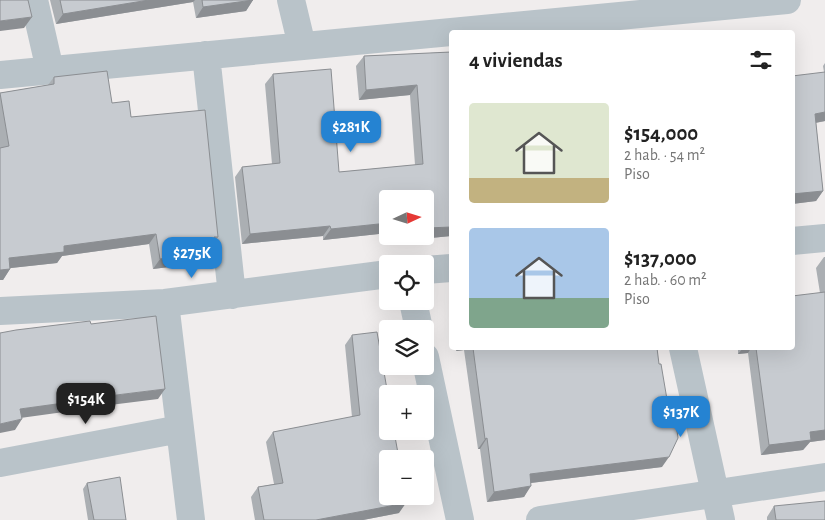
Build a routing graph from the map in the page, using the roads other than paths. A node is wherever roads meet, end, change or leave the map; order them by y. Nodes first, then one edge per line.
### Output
1 (34, 0) edge
2 (291, 0) edge
3 (787, 0) edge
4 (539, 12) edge
5 (302, 46) junction
6 (206, 55) junction
7 (50, 70) junction
8 (0, 75) edge
9 (825, 238) edge
10 (795, 241) edge
11 (449, 268) edge
12 (434, 269) edge
13 (379, 275) edge
14 (232, 295) junction
15 (166, 303) junction
16 (0, 311) edge
17 (683, 350) edge
18 (429, 375) edge
19 (180, 428) junction
20 (0, 463) edge
21 (825, 477) edge
22 (715, 492) junction
23 (191, 520) edge
24 (460, 520) edge
25 (540, 520) edge
26 (721, 520) edge

1 - 7 street
2 - 5 street
3 - 4 street
4 - 5 street
5 - 6 street
6 - 7 street
6 - 14 street
7 - 8 street
9 - 10 street
11 - 12 street
13 - 14 street
14 - 15 street
15 - 16 street
15 - 19 street
17 - 22 street
18 - 24 street
19 - 20 street
19 - 23 street
21 - 22 street
22 - 25 street
22 - 26 street

